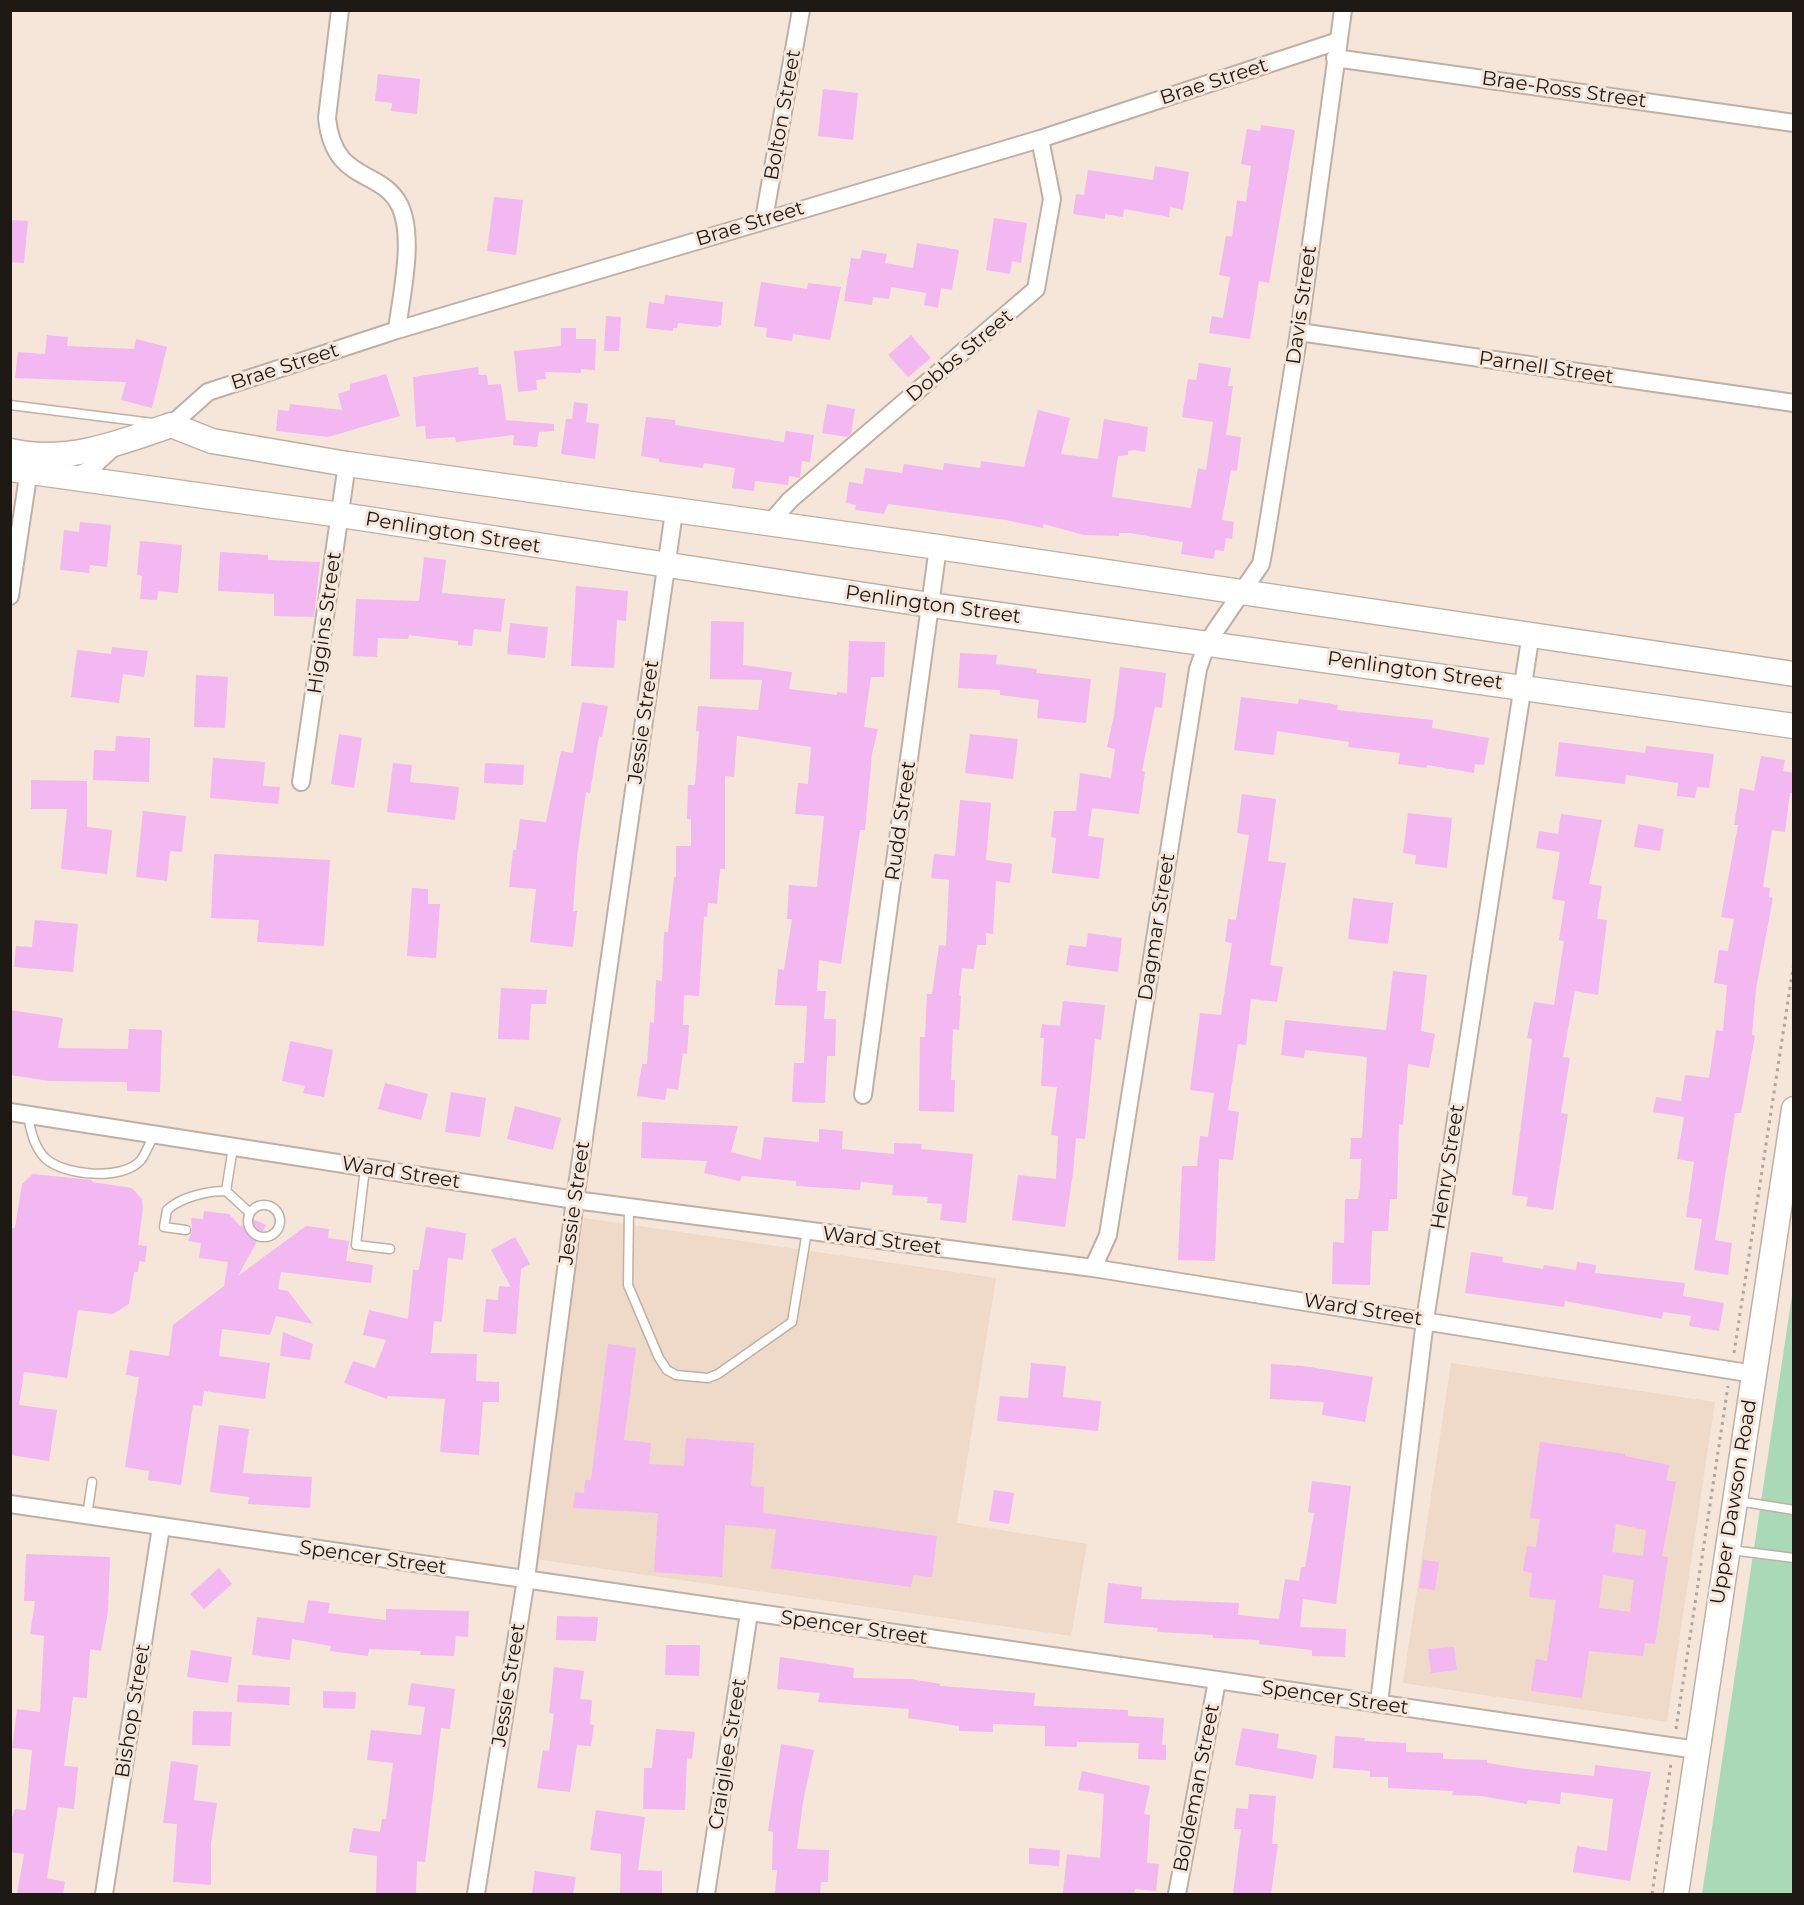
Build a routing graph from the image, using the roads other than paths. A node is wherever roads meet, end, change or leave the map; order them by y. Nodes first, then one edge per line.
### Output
1 (340, 10) edge
2 (801, 10) edge
3 (1343, 10) edge
4 (1338, 41) junction
5 (1335, 57) junction
6 (1794, 123) edge
7 (1040, 139) junction
8 (765, 219) junction
9 (397, 330) junction
10 (1299, 332) junction
11 (1794, 403) edge
12 (10, 405) edge
13 (171, 425) junction
14 (116, 445) junction
15 (20, 462) edge
16 (347, 464) junction
17 (74, 478) junction
18 (674, 512) junction
19 (341, 515) junction
20 (769, 524) junction
21 (938, 547) junction
22 (666, 566) junction
23 (1239, 592) junction
24 (10, 596) edge
25 (930, 605) junction
26 (1531, 633) junction
27 (1207, 643) junction
28 (1794, 674) edge
29 (1521, 686) junction
30 (1794, 726) edge
31 (302, 782) dead end
32 (863, 1095) dead end
33 (10, 1112) edge
34 (28, 1115) junction
35 (1793, 1116) edge
36 (154, 1135) junction
37 (233, 1147) junction
38 (366, 1168) junction
39 (226, 1191) junction
40 (575, 1200) junction
41 (629, 1207) junction
42 (250, 1213) dead end
43 (186, 1230) dead end
44 (807, 1231) junction
45 (390, 1250) dead end
46 (1093, 1268) junction
47 (1425, 1320) junction
48 (1742, 1372) junction
49 (92, 1482) dead end
50 (1735, 1501) junction
51 (10, 1504) edge
52 (1794, 1510) edge
53 (87, 1516) junction
54 (161, 1527) junction
55 (1727, 1549) junction
56 (1794, 1558) edge
57 (526, 1580) junction
58 (749, 1613) junction
59 (1217, 1681) junction
60 (1379, 1703) junction
61 (1697, 1750) junction
62 (104, 1894) edge
63 (476, 1894) edge
64 (706, 1894) edge
65 (1177, 1894) edge
66 (1676, 1894) edge

1 - 9 street
2 - 8 street, Bolton Street
3 - 4 street, Davis Street
4 - 5 street, Davis Street
4 - 7 street, Brae Street
5 - 6 street, Brae-Ross Street
5 - 10 street, Davis Street
7 - 8 street, Brae Street
7 - 20 street, Dobbs Street
8 - 9 street, Brae Street
9 - 13 street, Brae Street
10 - 11 street, Parnell Street
10 - 23 street, Davis Street
12 - 13 lane
13 - 14 street
13 - 16 street
14 - 15 street
14 - 17 street
15 - 17 street, Penlington Street
15 - 24 street
16 - 18 street
16 - 19 street, Higgins Street
17 - 19 street, Penlington Street
18 - 20 street
18 - 22 street, Jessie Street
19 - 22 street, Penlington Street
19 - 31 street, Higgins Street
20 - 21 street
21 - 23 street
21 - 25 street, Rudd Street
22 - 25 street, Penlington Street
22 - 40 street, Jessie Street
23 - 26 street
23 - 27 street, Dagmar Street
25 - 27 street, Penlington Street
25 - 32 street, Rudd Street
26 - 28 street
26 - 29 street, Henry Street
27 - 29 street, Penlington Street
27 - 46 street, Dagmar Street
29 - 30 street, Penlington Street
29 - 47 street, Henry Street
33 - 34 street, Ward Street
34 - 36 street, Ward Street
34 - 36 lane
35 - 48 street, Upper Dawson Road
36 - 37 street, Ward Street
37 - 38 street, Ward Street
37 - 39 lane
38 - 40 street, Ward Street
38 - 45 lane
39 - 42 lane
39 - 43 lane
40 - 41 street, Ward Street
40 - 57 street, Jessie Street
41 - 44 street, Ward Street
41 - 44 lane
44 - 46 street, Ward Street
46 - 47 street, Ward Street
47 - 48 street, Ward Street
47 - 60 street, Henry Street
48 - 50 street, Upper Dawson Road
49 - 53 lane
50 - 52 lane
50 - 55 street, Upper Dawson Road
51 - 53 street, Spencer Street
53 - 54 street, Spencer Street
54 - 57 street, Spencer Street
54 - 62 street, Bishop Street
55 - 56 lane
55 - 61 street, Upper Dawson Road
57 - 58 street, Spencer Street
57 - 63 street, Jessie Street
58 - 59 street, Spencer Street
58 - 64 street, Craigilee Street
59 - 60 street, Spencer Street
59 - 65 street, Boldeman Street
60 - 61 street, Spencer Street
61 - 66 street, Upper Dawson Road

